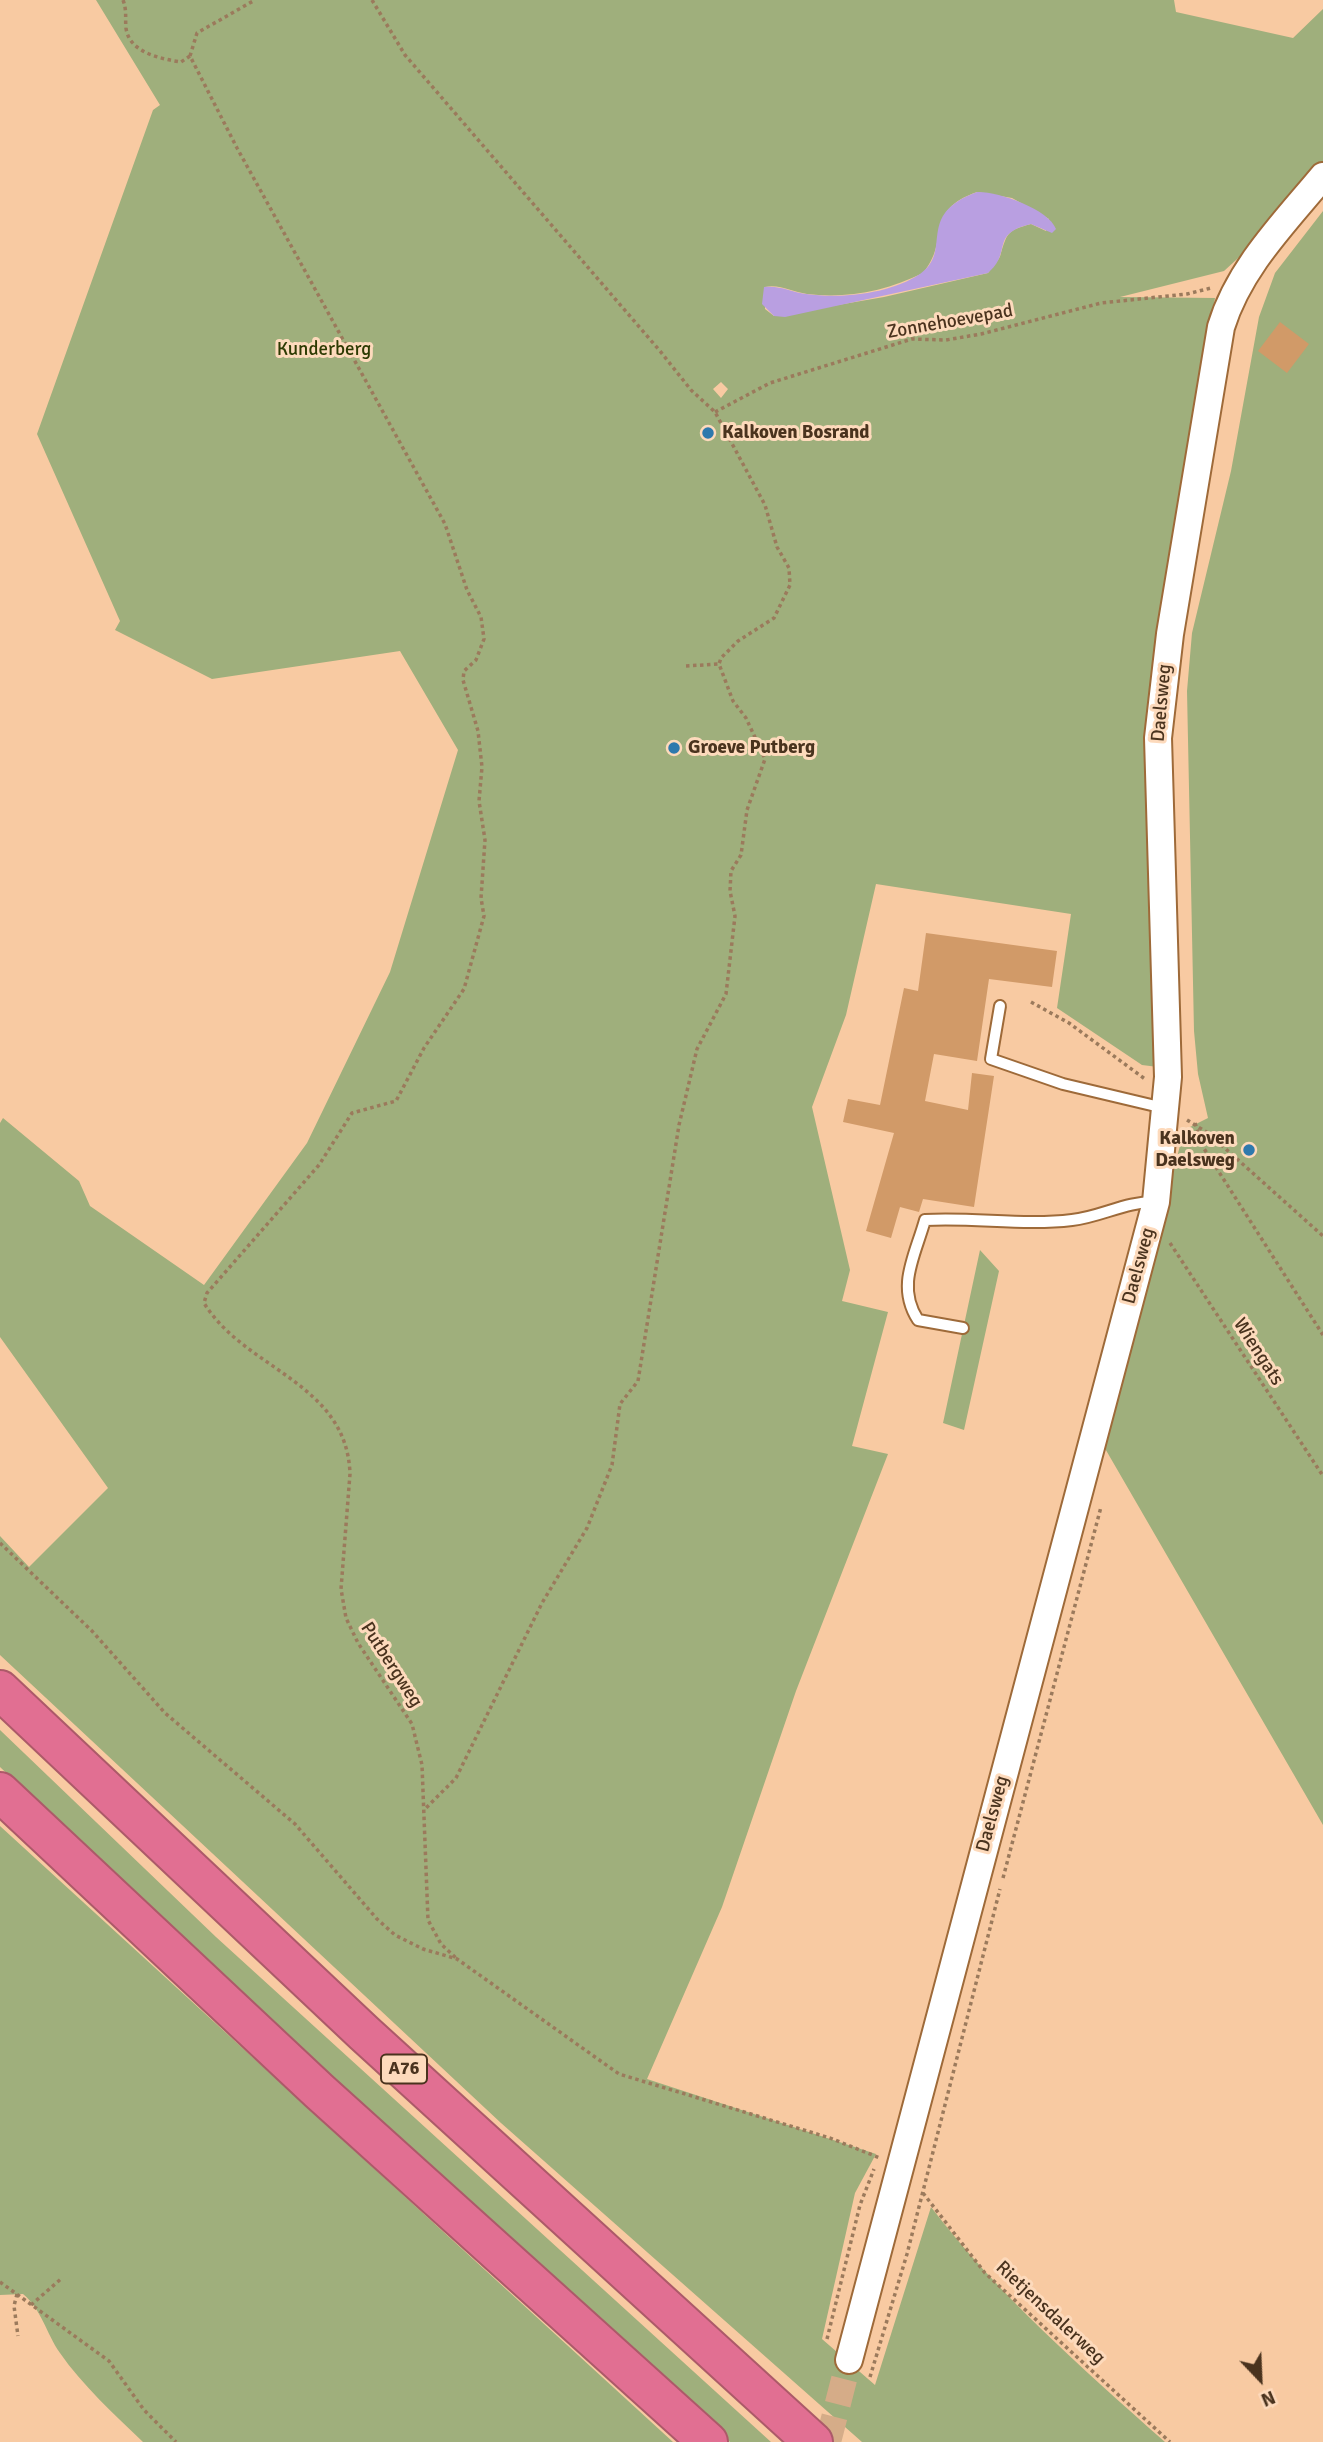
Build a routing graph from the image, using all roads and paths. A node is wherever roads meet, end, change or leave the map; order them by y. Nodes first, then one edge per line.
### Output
1 (123, 0) edge
2 (256, 0) edge
3 (372, 0) edge
4 (190, 56) junction
5 (1323, 176) edge
6 (1198, 291) dead end
7 (715, 412) junction
8 (719, 664) junction
9 (686, 666) dead end
10 (1031, 1002) dead end
11 (1000, 1006) dead end
12 (1170, 1111) junction
13 (1195, 1124) junction
14 (1156, 1202) junction
15 (1323, 1236) edge
16 (1166, 1256) dead end
17 (963, 1328) dead end
18 (1323, 1335) edge
19 (1323, 1476) edge
20 (1104, 1495) dead end
21 (0, 1543) edge
22 (0, 1690) edge
23 (0, 1792) edge
24 (422, 1811) junction
25 (457, 1959) junction
26 (923, 2193) junction
27 (62, 2278) dead end
28 (0, 2282) edge
29 (9, 2289) junction
30 (0, 2290) edge
31 (17, 2294) junction
32 (31, 2305) junction
33 (18, 2336) dead end
34 (827, 2339) dead end
35 (849, 2360) tunnel mouth
36 (870, 2377) dead end
37 (176, 2442) edge
38 (708, 2442) edge
39 (813, 2442) edge
40 (1170, 2442) edge

1 - 4 path
2 - 4 path
3 - 7 path
4 - 24 path, Putbergweg
5 - 12 street, Daelsweg
6 - 7 path, Zonnehoevepad
7 - 8 path
8 - 9 path
8 - 24 path
10 - 12 path
11 - 12 lane
12 - 13 path
12 - 14 street, Daelsweg
13 - 15 path
13 - 18 path
14 - 17 lane
14 - 35 street, Daelsweg
16 - 19 path, Wiengats
20 - 26 path
21 - 25 path
22 - 39 highway, A76
23 - 38 highway
24 - 25 path, Putbergweg
25 - 34 path
26 - 36 path
26 - 40 path, Rietjensdalerweg
27 - 32 path
28 - 29 path
29 - 30 path
29 - 31 path
31 - 32 path
31 - 33 path
32 - 37 path

